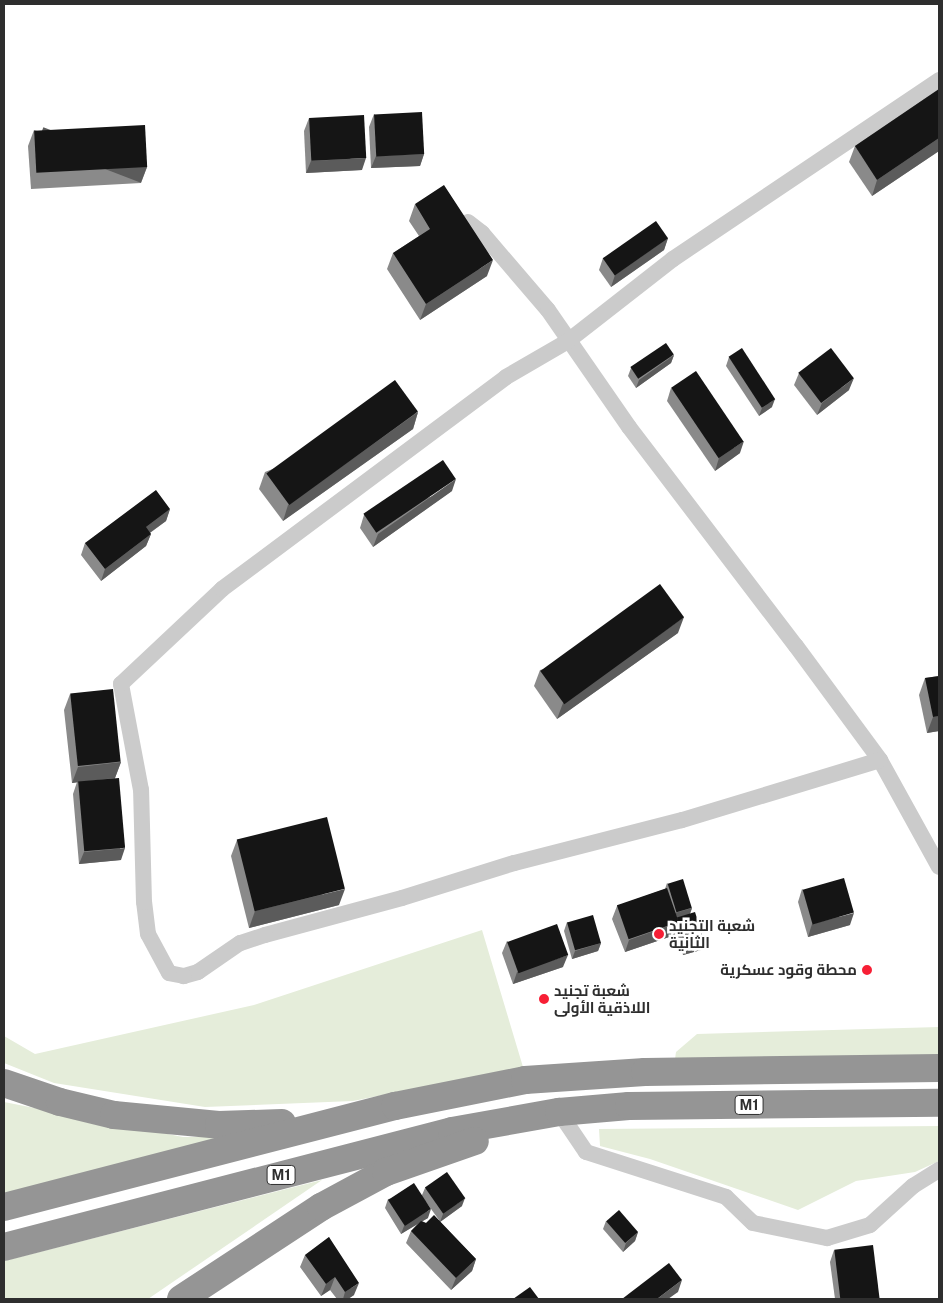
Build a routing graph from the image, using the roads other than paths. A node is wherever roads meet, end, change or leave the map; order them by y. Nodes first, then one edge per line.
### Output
1 (939, 80) edge
2 (468, 222) edge
3 (568, 341) junction
4 (880, 760) junction
5 (939, 867) edge
6 (939, 1068) edge
7 (4, 1083) edge
8 (939, 1103) edge
9 (395, 1106) junction
10 (559, 1112) junction
11 (939, 1170) edge
12 (4, 1207) edge
13 (4, 1247) edge
14 (181, 1299) edge

1 - 3 street
2 - 3 street
3 - 4 street
3 - 4 street
4 - 5 street
6 - 9 highway
7 - 9 highway
8 - 10 highway, M1
9 - 12 highway
10 - 11 street
10 - 13 highway, M1
10 - 14 highway

